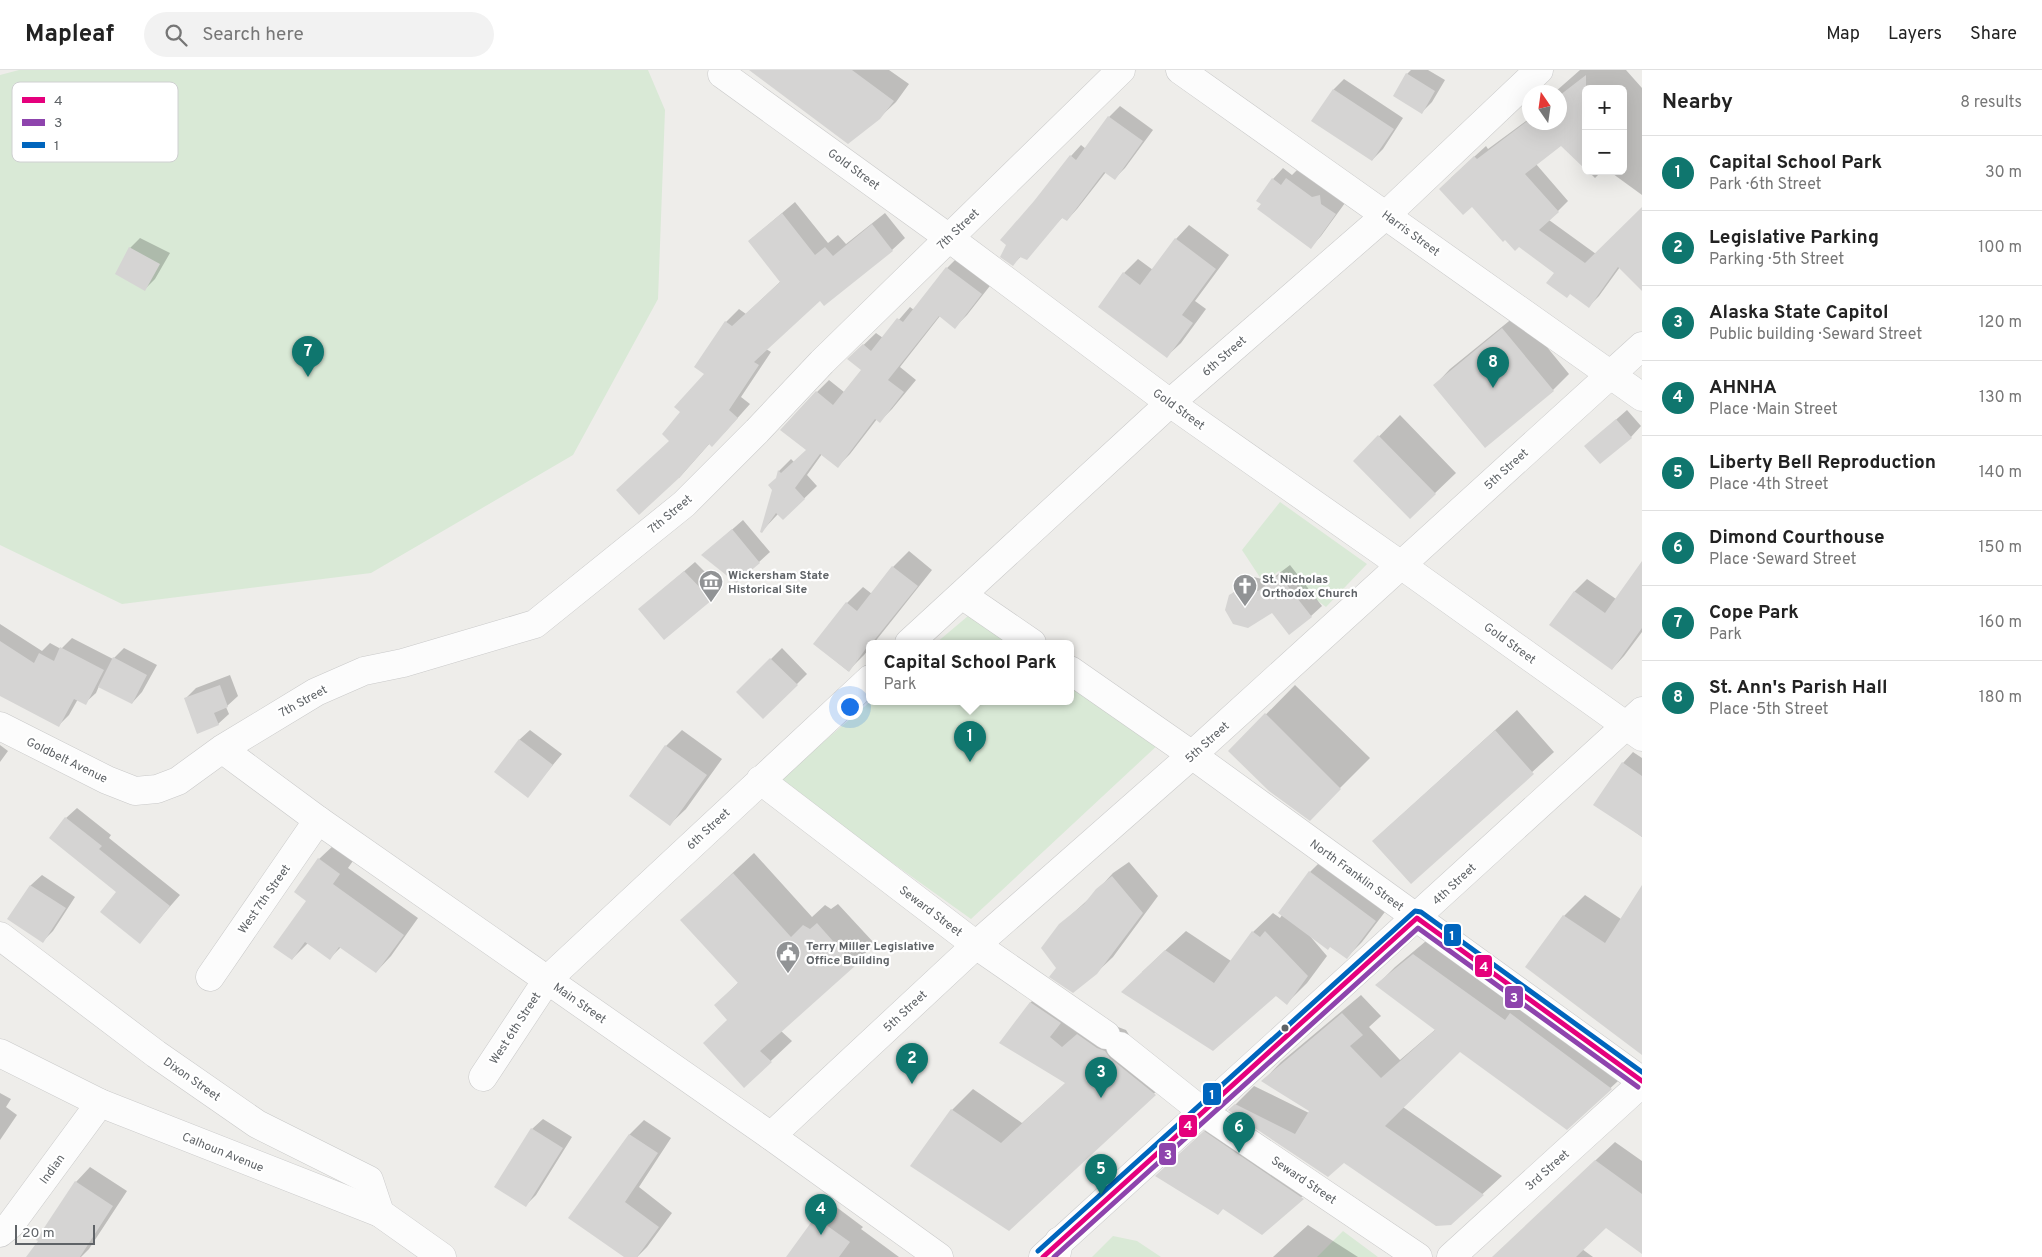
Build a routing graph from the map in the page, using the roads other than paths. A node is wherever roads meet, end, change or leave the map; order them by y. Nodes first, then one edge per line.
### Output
1 (1180, 70) edge
2 (1539, 70) edge
3 (724, 72) edge
4 (1114, 77) edge
5 (1386, 215) junction
6 (949, 238) junction
7 (1642, 346) edge
8 (1610, 374) junction
9 (1642, 397) edge
10 (1170, 403) junction
11 (1401, 564) junction
12 (962, 595) junction
13 (913, 640) edge
14 (1028, 640) edge
15 (1074, 673) edge
16 (866, 684) edge
17 (1636, 725) edge
18 (0, 726) edge
19 (222, 749) junction
20 (1192, 755) junction
21 (760, 780) junction
22 (135, 791) joint
23 (318, 820) junction
24 (1416, 918) junction
25 (0, 936) edge
26 (976, 945) junction
27 (210, 977) dead end
28 (547, 980) junction
29 (0, 1053) edge
30 (483, 1077) dead end
31 (1642, 1082) edge
32 (100, 1103) junction
33 (1203, 1112) junction
34 (771, 1136) junction
35 (380, 1213) junction
36 (0, 1233) edge
37 (1053, 1252) edge
38 (442, 1257) edge
39 (939, 1257) edge
40 (1418, 1257) edge
41 (1451, 1257) edge

1 - 5 street, Harris Street
2 - 5 street, 6th Street
3 - 6 street, Gold Street
4 - 6 street, 7th Street
5 - 8 street, Harris Street
5 - 10 street, 6th Street
6 - 10 street, Gold Street
6 - 19 street, 7th Street
7 - 8 street, 5th Street
8 - 9 street, Harris Street
8 - 11 street, 5th Street
10 - 11 street, Gold Street
10 - 12 street, 6th Street
11 - 17 street, Gold Street
11 - 20 street, 5th Street
12 - 13 street, 6th Street
12 - 14 street
15 - 20 street, North Franklin Street
16 - 21 street, 6th Street
17 - 24 street, 4th Street
18 - 22 street, Goldbelt Avenue
19 - 22 street, 7th Street
19 - 23 street, Main Street
20 - 24 street, North Franklin Street
20 - 26 street, 5th Street
21 - 26 street, Seward Street
21 - 28 street, 6th Street
23 - 27 street, West 7th Street
23 - 28 street, Main Street
24 - 31 street, North Franklin Street
24 - 33 street, 4th Street
25 - 35 street, Dixon Street
26 - 33 street, Seward Street
26 - 34 street, 5th Street
28 - 30 street, West 6th Street
28 - 34 street, Main Street
29 - 32 street, Calhoun Avenue
31 - 41 street, 3rd Street
32 - 35 street, Calhoun Avenue
32 - 36 street, Indian
33 - 37 street, 4th Street
33 - 40 street, Seward Street
34 - 39 street, Main Street
35 - 38 street, Calhoun Avenue

